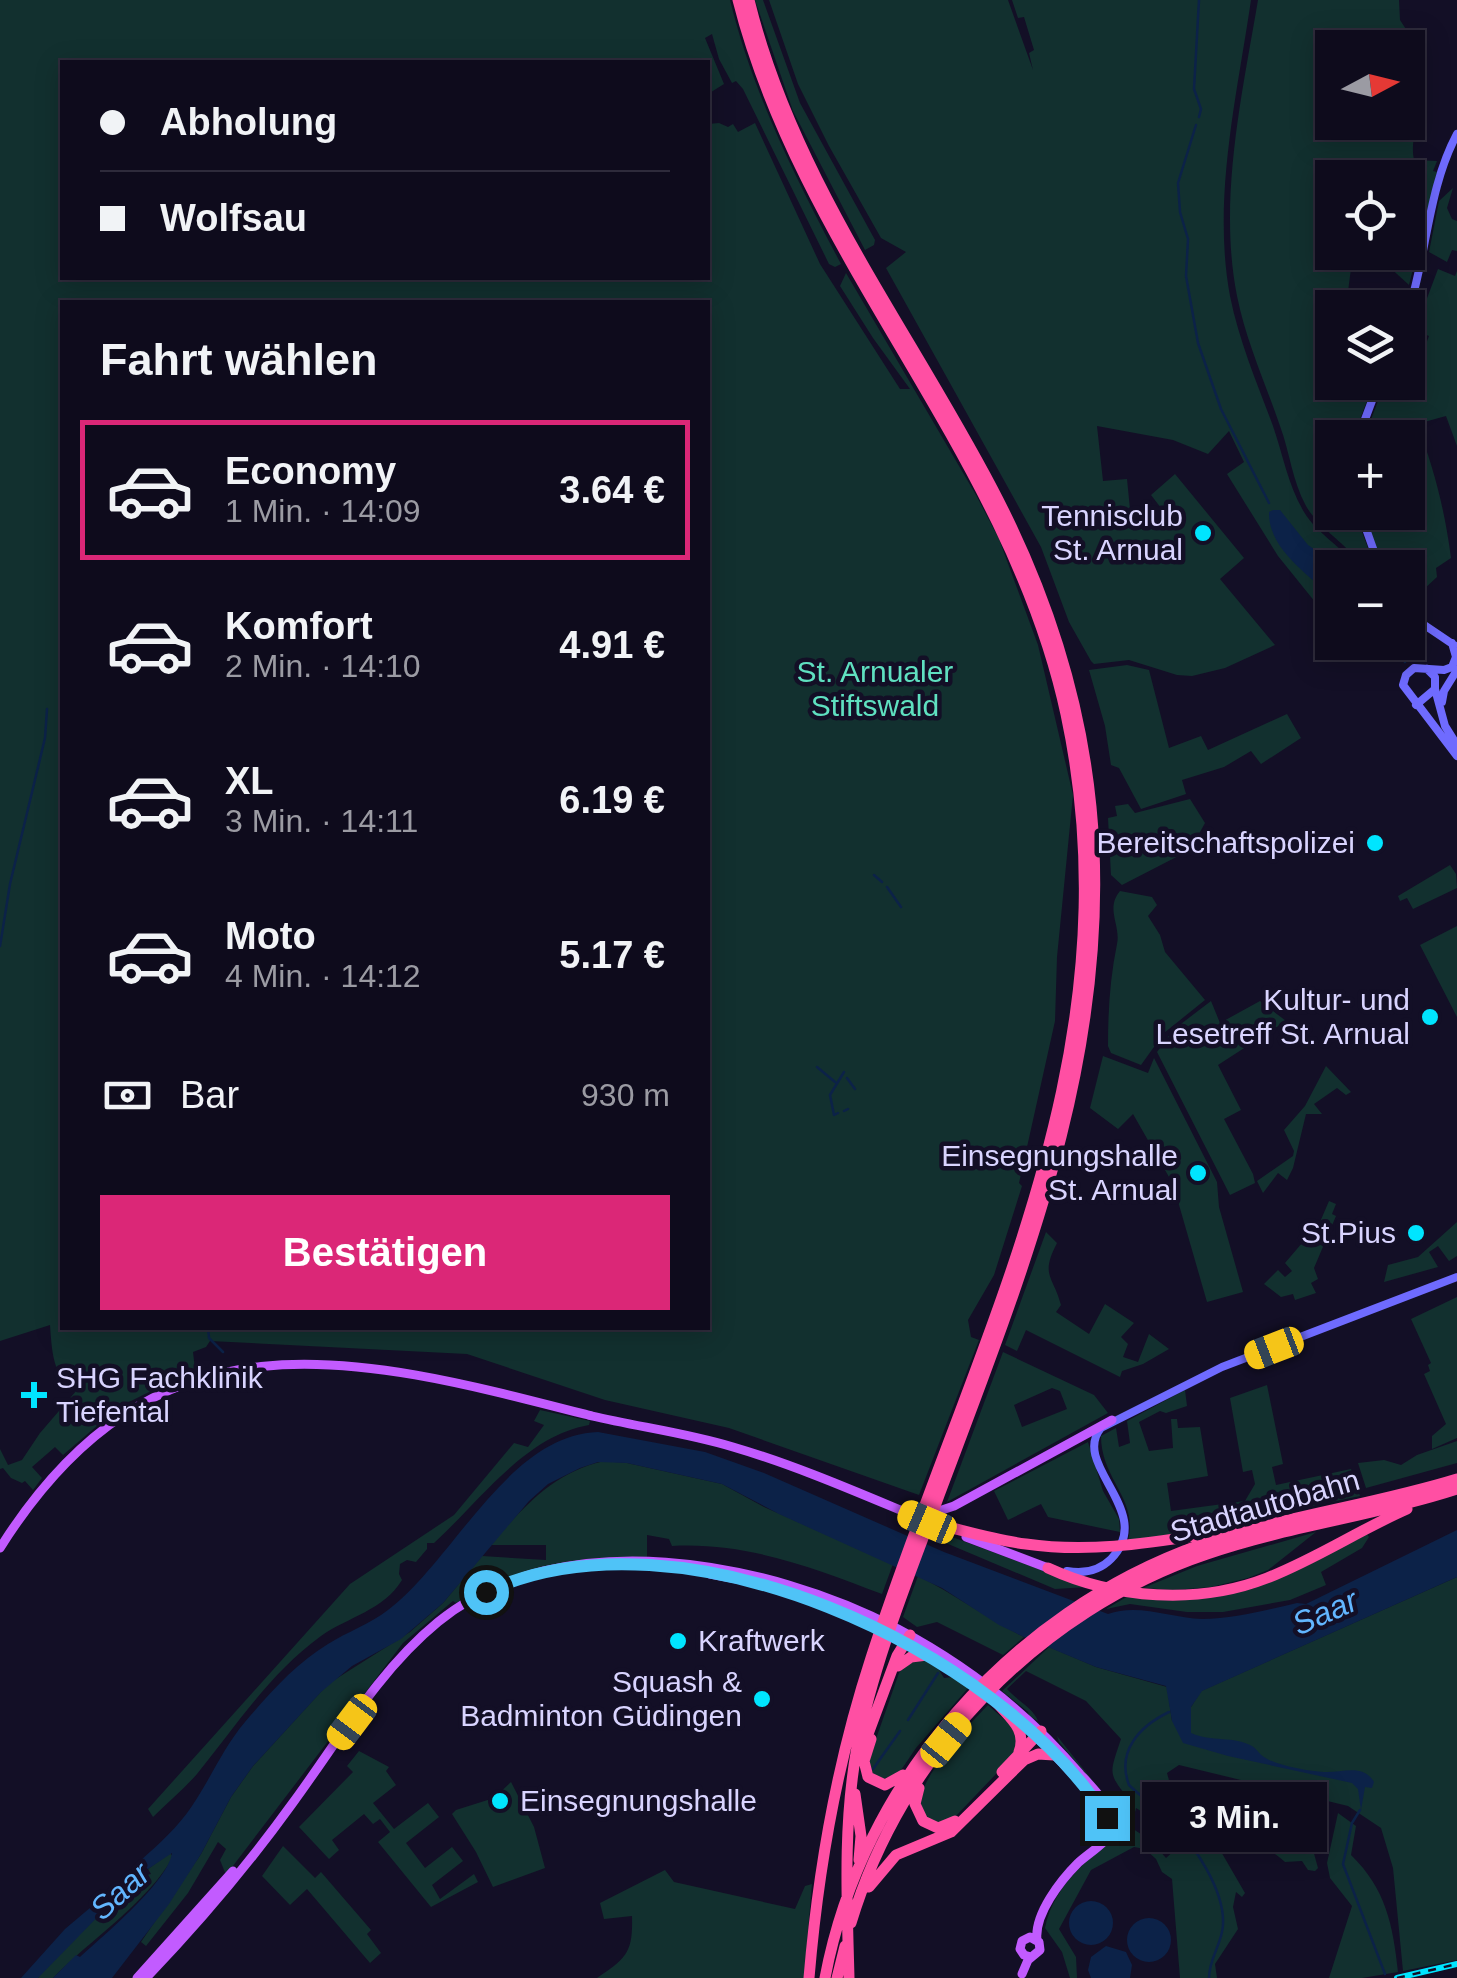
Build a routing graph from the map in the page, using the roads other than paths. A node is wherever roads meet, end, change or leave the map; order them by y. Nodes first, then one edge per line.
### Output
1 (738, 0) edge
2 (748, 0) edge
3 (1457, 134) edge
4 (845, 245) junction
5 (1414, 290) edge
6 (1425, 626) edge
7 (1454, 646) edge
8 (1427, 669) junction
9 (1457, 670) edge
10 (1448, 685) junction
11 (1435, 688) junction
12 (1414, 701) junction
13 (1441, 712) junction
14 (1457, 746) edge
15 (1457, 756) edge
16 (1457, 1277) edge
17 (1112, 1420) junction
18 (1078, 1437) junction
19 (1096, 1439) junction
20 (942, 1473) junction
21 (1457, 1478) edge
22 (1457, 1490) edge
23 (879, 1502) junction
24 (1380, 1510) junction
25 (1352, 1511) junction
26 (927, 1522) junction
27 (1267, 1525) junction
28 (0, 1548) edge
29 (578, 1566) junction
30 (1048, 1568) junction
31 (1138, 1578) junction
32 (870, 1624) junction
33 (907, 1640) junction
34 (928, 1655) junction
35 (897, 1661) junction
36 (997, 1703) junction
37 (1040, 1735) junction
38 (1017, 1756) junction
39 (1054, 1756) junction
40 (925, 1759) junction
41 (308, 1780) junction
42 (992, 1791) junction
43 (861, 1888) junction
44 (847, 1916) junction
45 (1032, 1938) junction
46 (1026, 1955) junction
47 (1022, 1976) edge
48 (137, 1978) edge
49 (146, 1978) edge
50 (809, 1978) edge
51 (825, 1978) edge
52 (836, 1978) edge
53 (850, 1978) edge

1 - 4 highway
2 - 4 highway
3 - 5 street
4 - 20 highway
6 - 7 street
7 - 8 street
8 - 11 street
8 - 12 street
9 - 10 street
10 - 11 street
10 - 13 street
11 - 12 street
11 - 13 street
12 - 15 street
13 - 14 street
16 - 17 street
17 - 18 main road
17 - 19 street
18 - 19 street
18 - 23 main road
19 - 30 street
20 - 50 highway
20 - 53 highway
21 - 24 highway, Stadtautobahn
22 - 24 highway
23 - 26 main road
23 - 28 main road
24 - 25 highway, Stadtautobahn
24 - 30 highway
25 - 27 highway, Stadtautobahn
25 - 31 highway, Stadtautobahn
26 - 27 highway
26 - 30 main road
27 - 31 highway, Stadtautobahn
29 - 32 main road
29 - 33 main road
29 - 41 main road
31 - 40 highway, Stadtautobahn
32 - 33 main road
32 - 35 highway
33 - 34 main road
33 - 35 highway
33 - 37 main road
34 - 35 highway
34 - 36 main road
35 - 40 highway
35 - 43 highway
36 - 37 main road
36 - 38 highway
37 - 38 highway
37 - 39 main road
37 - 42 highway
37 - 45 main road
38 - 40 highway
39 - 42 highway
39 - 45 main road
40 - 43 highway, Stadtautobahn
41 - 48 main road
41 - 49 main road
42 - 43 highway
43 - 44 highway
44 - 51 highway
44 - 52 highway
45 - 46 main road
45 - 46 main road
46 - 47 main road

